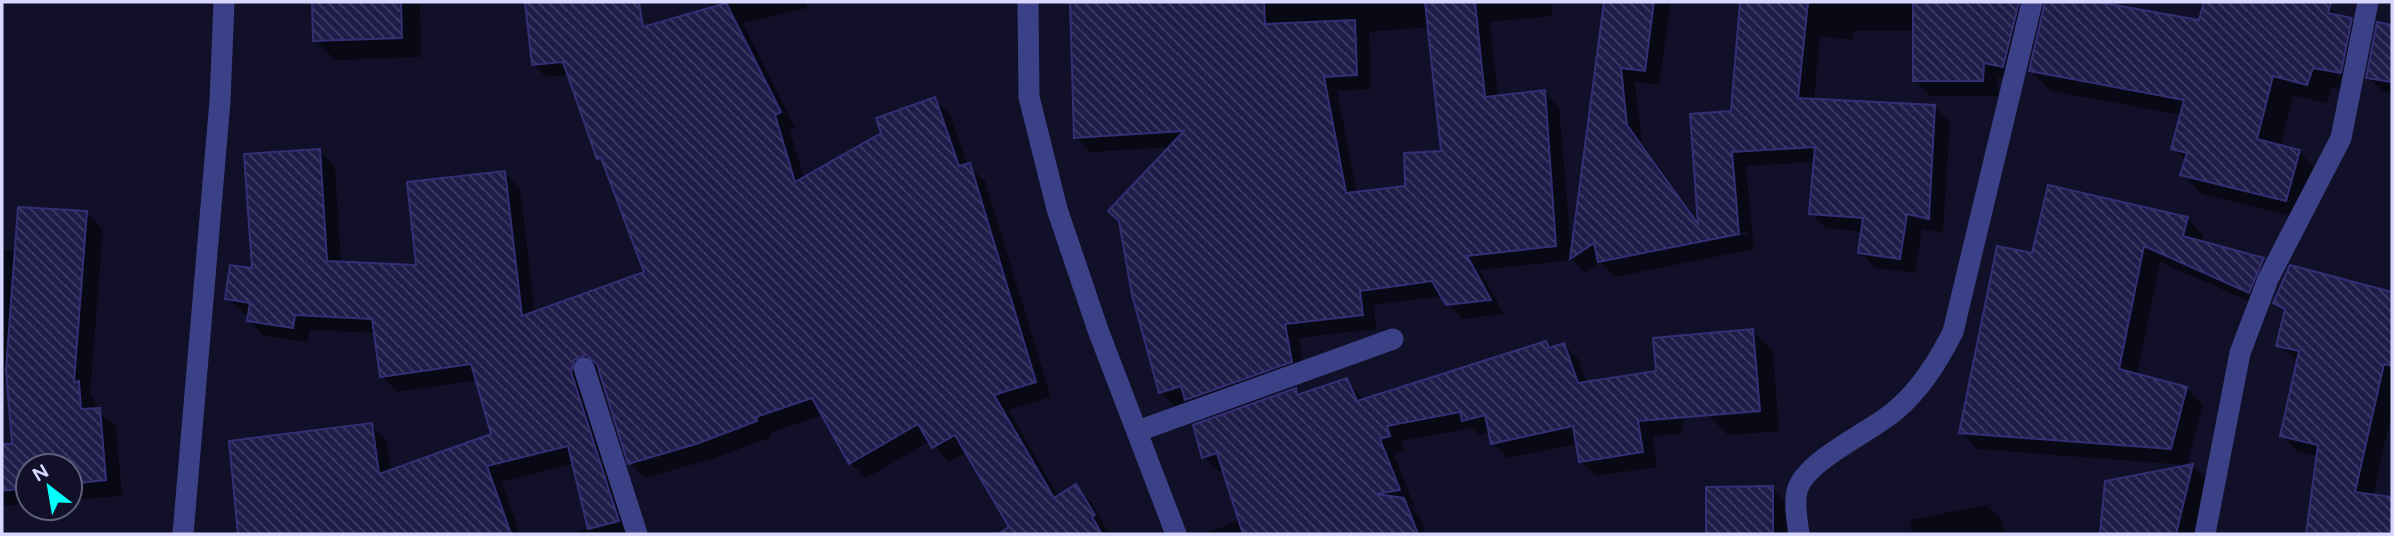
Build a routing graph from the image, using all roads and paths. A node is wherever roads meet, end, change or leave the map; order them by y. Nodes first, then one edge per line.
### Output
1 (223, 2) edge
2 (1028, 2) edge
3 (2032, 2) edge
4 (2368, 2) edge
5 (1393, 339) dead end
6 (584, 368) dead end
7 (1138, 431) junction
8 (183, 534) edge
9 (637, 534) edge
10 (1176, 534) edge
11 (1799, 534) edge
12 (2205, 534) edge

1 - 8 street
2 - 7 street
3 - 11 street
4 - 12 street
5 - 7 street
6 - 9 street
7 - 10 street

